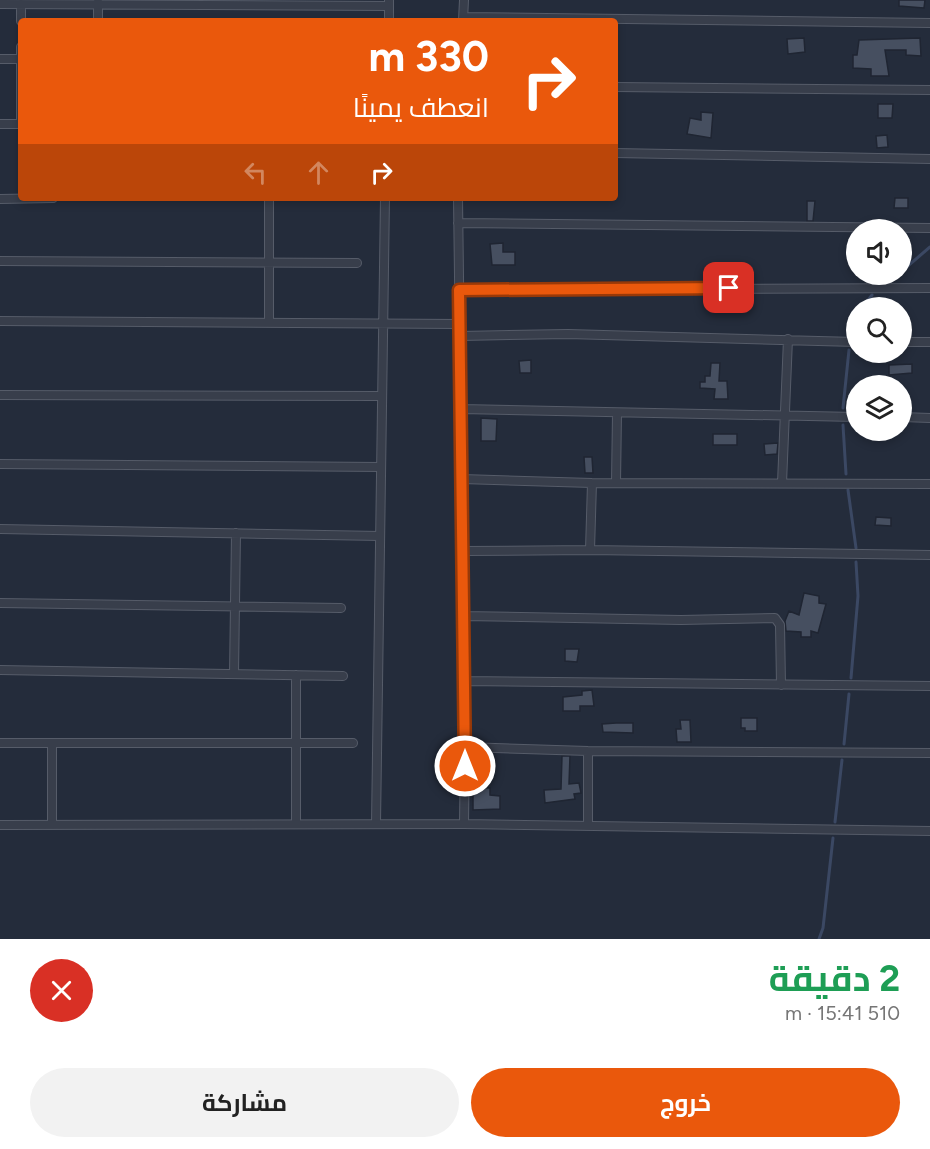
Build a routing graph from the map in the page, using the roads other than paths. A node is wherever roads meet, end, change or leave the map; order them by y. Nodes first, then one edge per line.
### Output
1 (464, 0) edge
2 (98, 2) edge
3 (389, 3) edge
4 (0, 4) edge
5 (21, 4) junction
6 (21, 18) edge
7 (98, 18) edge
8 (463, 18) edge
9 (618, 20) edge
10 (930, 23) edge
11 (0, 59) edge
12 (18, 59) edge
13 (618, 87) edge
14 (930, 90) edge
15 (0, 124) edge
16 (18, 124) edge
17 (618, 153) edge
18 (930, 159) edge
19 (0, 199) edge
20 (18, 199) edge
21 (269, 201) edge
22 (385, 201) edge
23 (458, 201) edge
24 (458, 223) junction
25 (930, 228) edge
26 (0, 261) edge
27 (269, 263) junction
28 (357, 263) dead end
29 (930, 288) edge
30 (459, 290) junction
31 (0, 321) edge
32 (269, 323) junction
33 (383, 323) junction
34 (460, 324) junction
35 (460, 336) junction
36 (788, 339) junction
37 (846, 342) edge
38 (912, 342) edge
39 (930, 342) edge
40 (0, 395) edge
41 (382, 396) junction
42 (461, 409) junction
43 (617, 412) junction
44 (784, 416) junction
45 (846, 417) edge
46 (912, 417) edge
47 (930, 418) edge
48 (0, 464) edge
49 (381, 467) junction
50 (462, 479) junction
51 (592, 483) junction
52 (616, 483) junction
53 (782, 483) junction
54 (930, 484) edge
55 (0, 530) edge
56 (236, 533) junction
57 (380, 536) junction
58 (590, 550) junction
59 (463, 551) junction
60 (930, 555) edge
61 (0, 603) edge
62 (235, 606) junction
63 (341, 608) dead end
64 (463, 616) junction
65 (0, 670) edge
66 (234, 674) junction
67 (296, 675) junction
68 (343, 676) dead end
69 (464, 681) junction
70 (781, 685) junction
71 (930, 686) edge
72 (0, 743) edge
73 (52, 743) junction
74 (296, 743) junction
75 (353, 743) dead end
76 (465, 747) junction
77 (588, 751) junction
78 (930, 753) edge
79 (296, 824) junction
80 (376, 824) junction
81 (464, 824) junction
82 (0, 825) edge
83 (52, 825) junction
84 (588, 825) junction
85 (930, 831) edge

1 - 8 street
2 - 3 street
2 - 5 street
2 - 7 street
4 - 5 street
5 - 6 street
9 - 10 street
11 - 12 street
13 - 14 street
15 - 16 street
17 - 18 street
19 - 20 street
21 - 27 street
22 - 33 street
23 - 24 street
24 - 25 street
24 - 30 street
26 - 27 street
27 - 28 street
27 - 32 street
29 - 30 street
30 - 34 street
31 - 32 street
32 - 33 street
33 - 34 street
33 - 41 street
34 - 35 street
35 - 36 street
35 - 42 street
36 - 37 street
36 - 44 street
38 - 39 street
40 - 41 street
41 - 49 street
42 - 43 street
42 - 50 street
43 - 44 street
43 - 52 street
44 - 45 street
44 - 53 street
46 - 47 street
48 - 49 street
49 - 57 street
50 - 51 street
50 - 59 street
51 - 52 street
51 - 58 street
52 - 53 street
53 - 54 street
55 - 56 street
56 - 57 street
56 - 62 street
57 - 80 street
58 - 59 street
58 - 60 street
59 - 64 street
61 - 62 street
62 - 63 street
62 - 66 street
64 - 69 street
64 - 70 street
65 - 66 street
66 - 67 street
67 - 68 street
67 - 74 street
69 - 70 street
69 - 76 street
70 - 71 street
72 - 73 street
73 - 74 street
73 - 83 street
74 - 75 street
74 - 79 street
76 - 77 street
76 - 81 street
77 - 78 street
77 - 84 street
79 - 80 street
79 - 83 street
80 - 81 street
81 - 84 street
82 - 83 street
84 - 85 street

